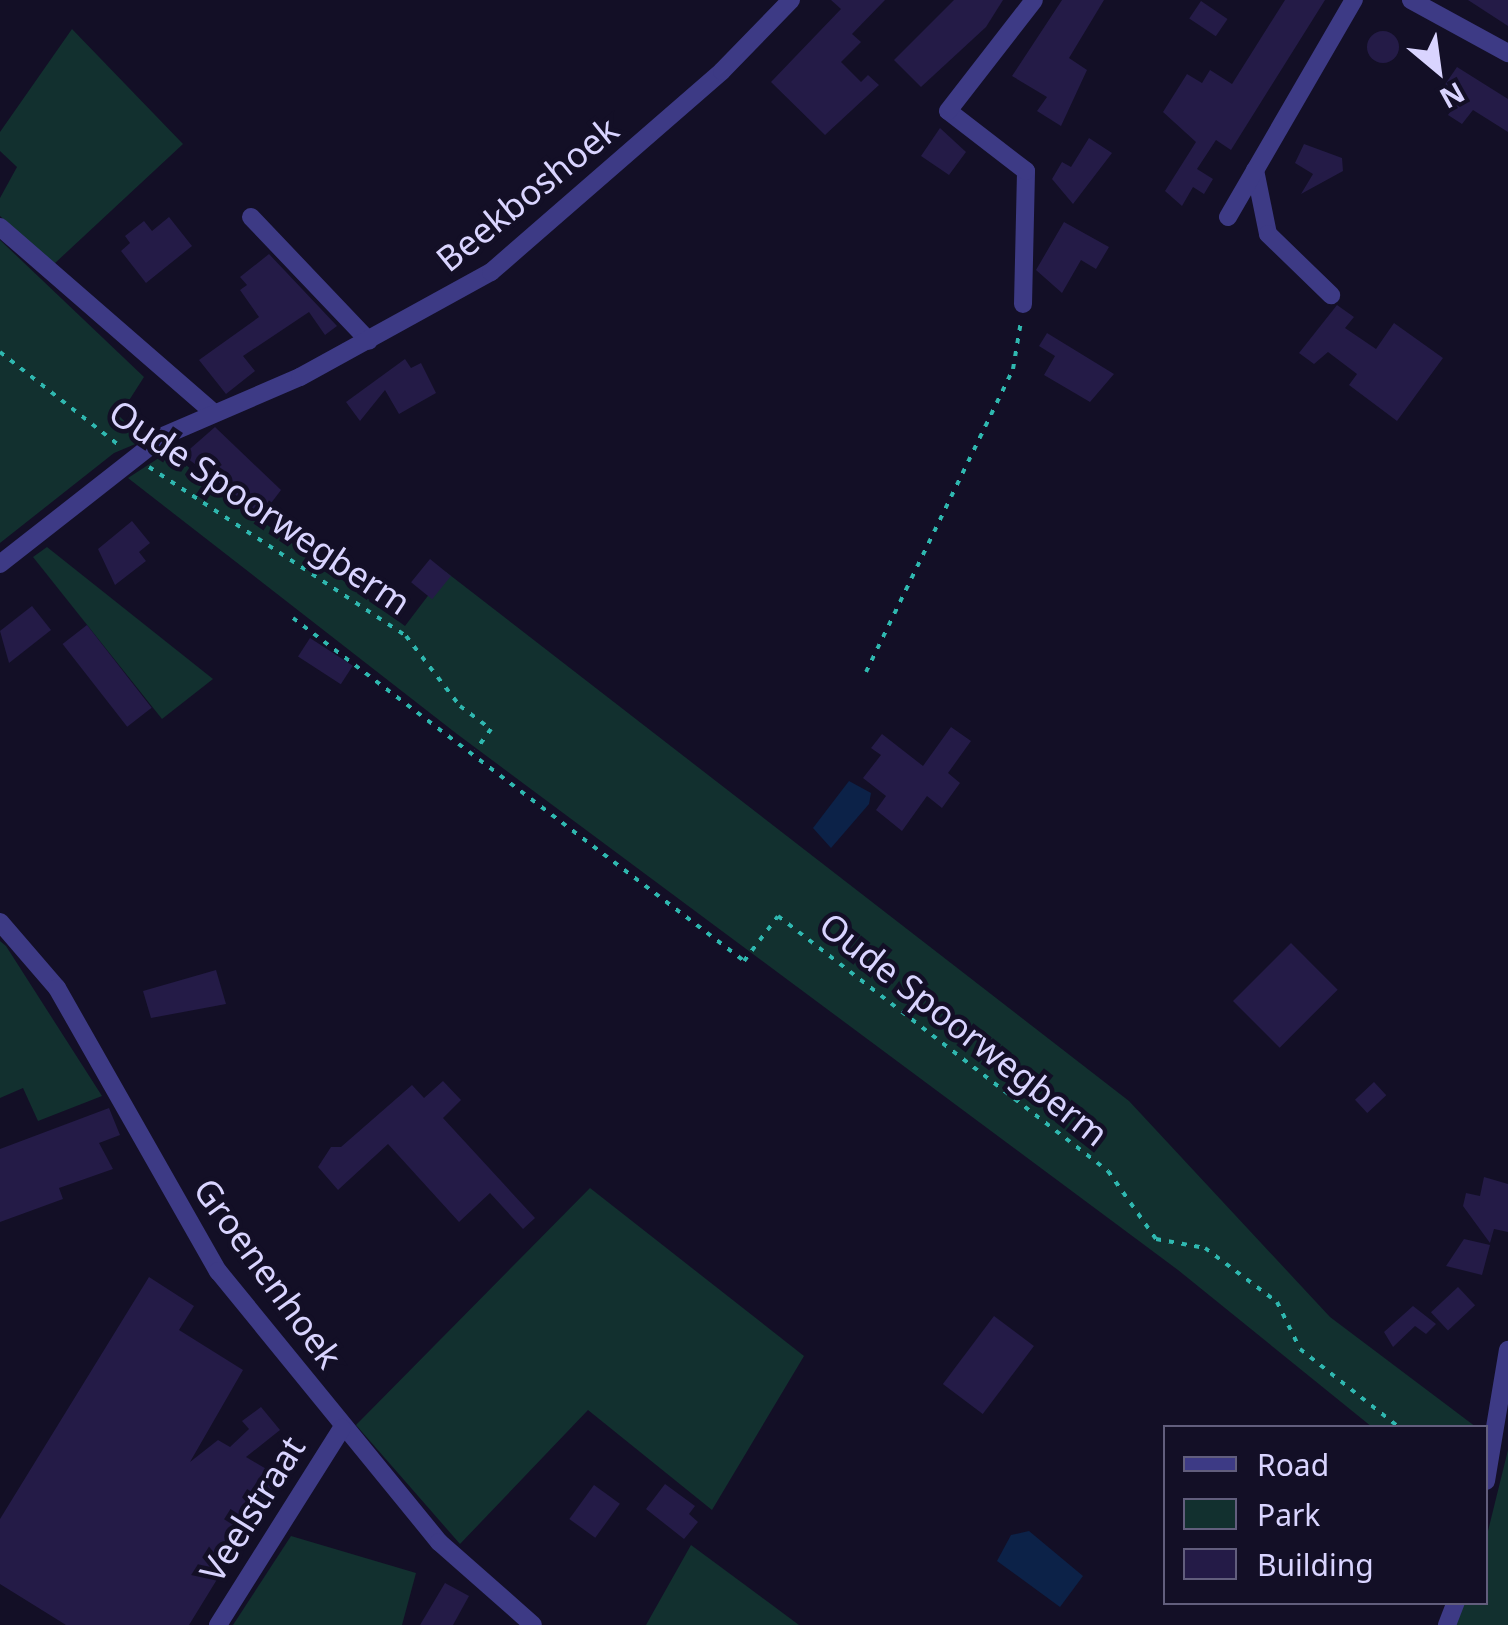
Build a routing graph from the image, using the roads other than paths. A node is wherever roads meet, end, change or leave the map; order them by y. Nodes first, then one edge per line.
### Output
1 (791, 0) edge
2 (1034, 0) edge
3 (1354, 0) edge
4 (1411, 0) edge
5 (1508, 53) edge
6 (1255, 170) junction
7 (251, 217) dead end
8 (1228, 217) dead end
9 (0, 227) edge
10 (1330, 295) dead end
11 (1023, 304) road end
12 (369, 341) junction
13 (213, 412) junction
14 (0, 564) edge
15 (0, 922) edge
16 (1508, 1350) edge
17 (342, 1428) junction
18 (1488, 1469) edge
19 (218, 1625) edge
20 (533, 1625) edge

1 - 12 street, Beekboshoek
2 - 11 street
3 - 6 street
4 - 5 street
6 - 8 street
6 - 10 street
7 - 12 street
9 - 13 street
12 - 13 street, Beekboshoek
13 - 14 street, Beekboshoek
15 - 17 street, Groenenhoek
16 - 18 street
17 - 19 street, Veelstraat
17 - 20 street, Groenenhoek

